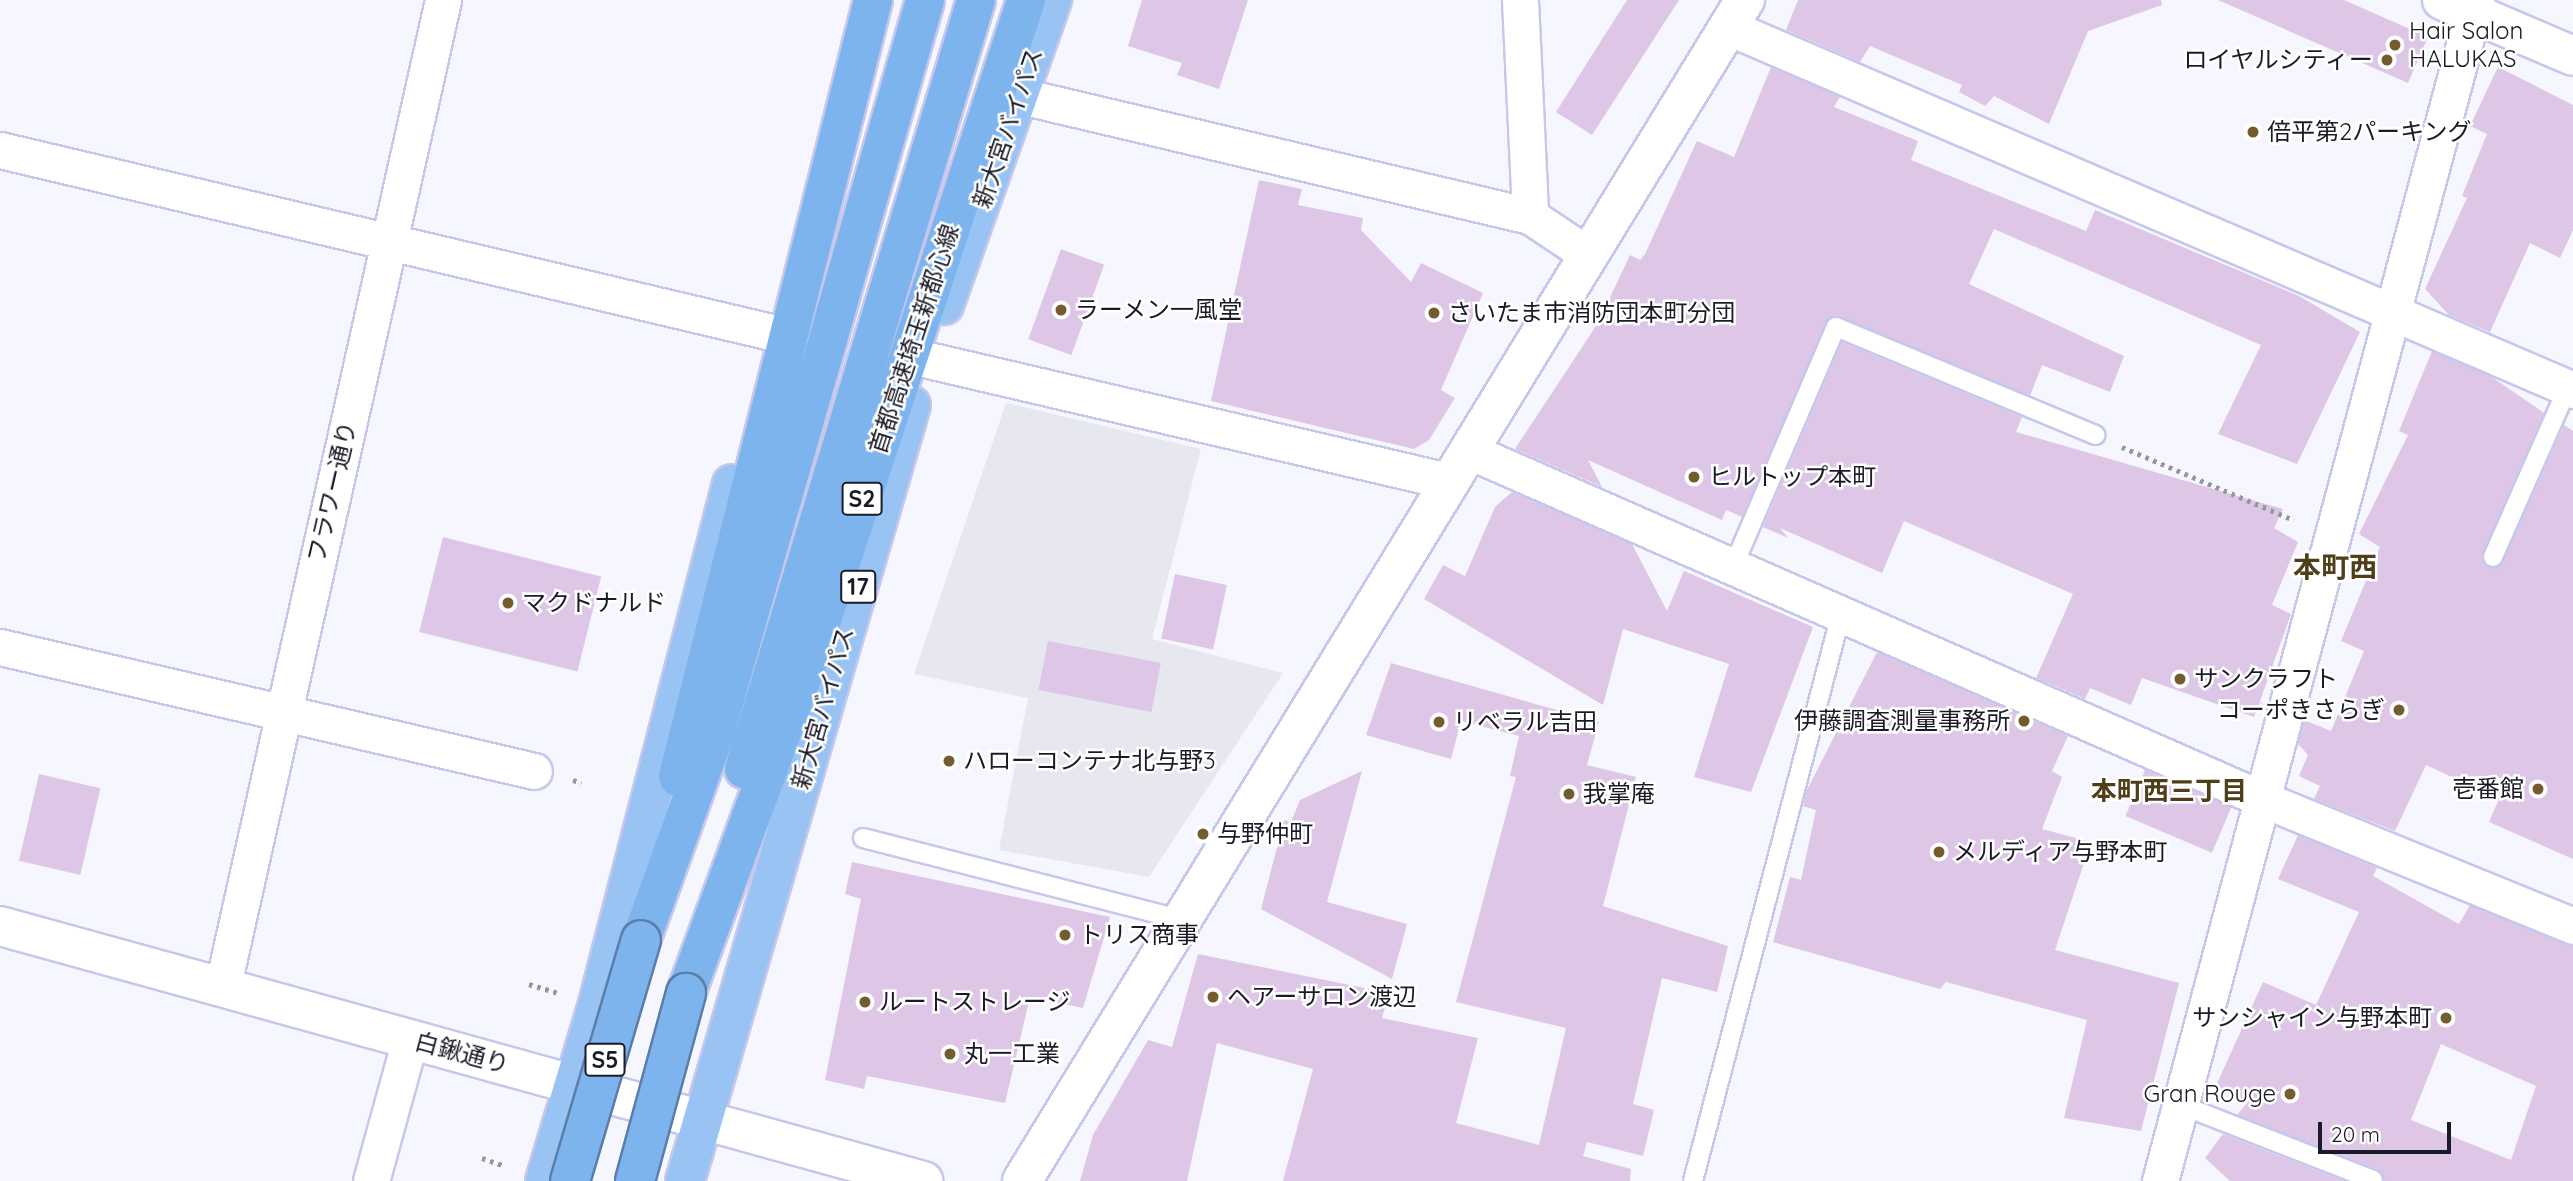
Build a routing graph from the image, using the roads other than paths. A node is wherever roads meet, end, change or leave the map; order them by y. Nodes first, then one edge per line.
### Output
1 (443, 0) edge
2 (862, 0) edge
3 (873, 0) edge
4 (925, 0) edge
5 (976, 0) edge
6 (1026, 0) edge
7 (1052, 0) edge
8 (1520, 0) edge
9 (2463, 4) edge
10 (1736, 13) edge
11 (2573, 56) edge
12 (1021, 96) junction
13 (0, 150) edge
14 (1530, 216) junction
15 (389, 239) junction
16 (1587, 254) junction
17 (2392, 312) junction
18 (771, 332) junction
19 (924, 359) junction
20 (2570, 389) edge
21 (2095, 435) road end
22 (1458, 466) junction
23 (2493, 557) dead end
24 (1733, 566) junction
25 (1841, 614) junction
26 (0, 647) edge
27 (284, 711) junction
28 (534, 771) dead end
29 (2262, 799) junction
30 (863, 838) dead end
31 (1178, 919) junction
32 (0, 926) edge
33 (2573, 926) edge
34 (640, 940) junction
35 (223, 985) junction
36 (686, 993) junction
37 (410, 1039) junction
38 (572, 1084) junction
39 (2180, 1105) junction
40 (704, 1119) junction
41 (2373, 1180) edge
42 (371, 1181) edge
43 (545, 1181) edge
44 (570, 1181) edge
45 (635, 1181) edge
46 (685, 1181) edge
47 (923, 1181) edge
48 (1022, 1181) edge
49 (1693, 1181) edge
50 (2160, 1181) edge

1 - 15 street, フラワー通り
2 - 18 highway
3 - 34 highway
4 - 34 highway
5 - 36 highway, S5
6 - 36 highway, 首都高速埼玉新都心線 / S2
7 - 12 highway, 新大宮バイパス / 17
8 - 14 street
9 - 11 street
9 - 17 street
10 - 16 street
10 - 17 street
12 - 14 street
12 - 19 highway, 新大宮バイパス / 17
13 - 15 street
14 - 16 street
15 - 18 street
15 - 27 street, フラワー通り
16 - 22 street
17 - 20 street
17 - 29 street
18 - 38 highway
19 - 22 street
19 - 40 highway, 新大宮バイパス / 17
20 - 23 lane
21 - 24 lane
22 - 24 street
22 - 31 street
24 - 25 street
25 - 29 street
25 - 49 lane
26 - 27 street
27 - 28 street
27 - 35 street, フラワー通り
29 - 33 street
29 - 39 street
30 - 31 lane
31 - 48 street
32 - 35 street, 白鍬通り
34 - 44 highway, S5, bridge
35 - 37 street, 白鍬通り
36 - 45 highway, S5, bridge
37 - 38 street, 白鍬通り
37 - 42 street
38 - 40 street, 白鍬通り
38 - 43 highway
39 - 41 lane
39 - 50 street
40 - 46 highway, 新大宮バイパス / 17
40 - 47 street, 白鍬通り

